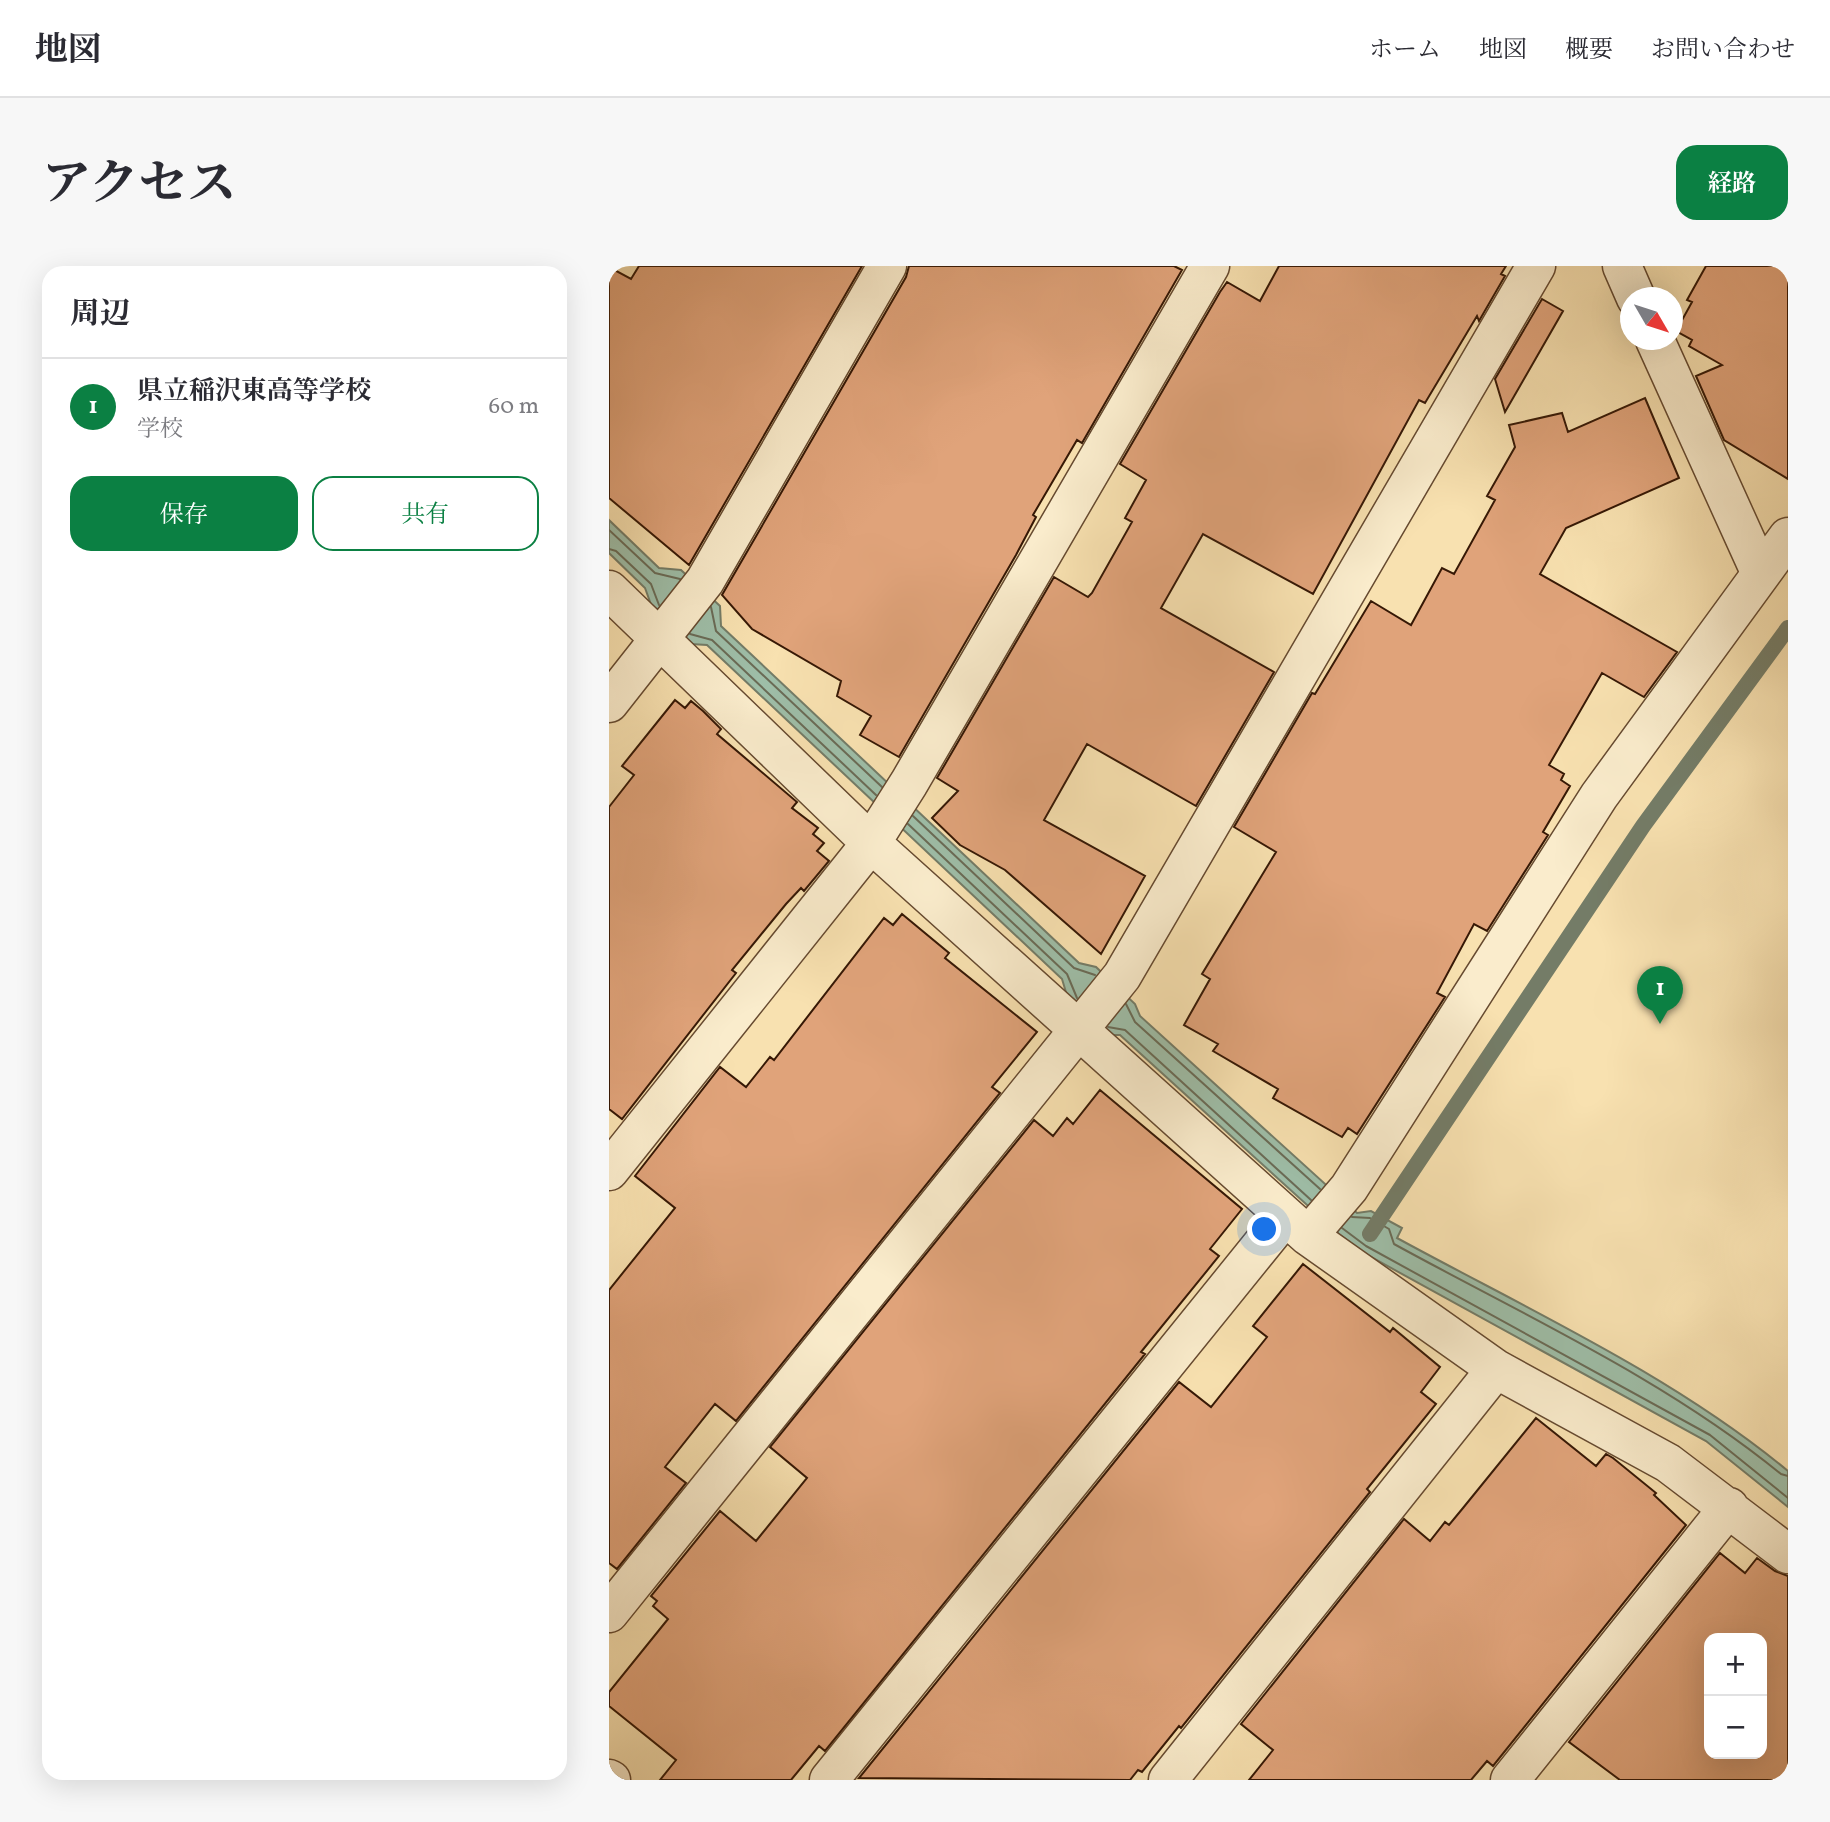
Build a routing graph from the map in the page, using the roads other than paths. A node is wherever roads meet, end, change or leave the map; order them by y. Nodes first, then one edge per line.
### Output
1 (887, 266) edge
2 (1210, 266) edge
3 (1536, 266) edge
4 (1622, 266) edge
5 (1631, 287) edge
6 (1660, 350) edge
7 (1788, 537) edge
8 (1761, 574) junction
9 (609, 590) edge
10 (665, 633) junction
11 (609, 703) edge
12 (877, 833) junction
13 (1081, 1027) junction
14 (609, 1171) edge
15 (1303, 1226) junction
16 (1496, 1369) junction
17 (1729, 1507) junction
18 (1788, 1554) edge
19 (609, 1613) edge
20 (829, 1780) edge
21 (1168, 1780) edge
22 (1510, 1780) edge

1 - 10 street
2 - 12 street
3 - 13 street
4 - 5 street
6 - 8 street
7 - 8 street
8 - 15 street
9 - 10 street
10 - 11 street
10 - 12 street
12 - 13 street
12 - 14 street
13 - 15 street
13 - 19 street
15 - 16 street
15 - 20 street
16 - 17 street
16 - 21 street
17 - 18 street
17 - 22 street

